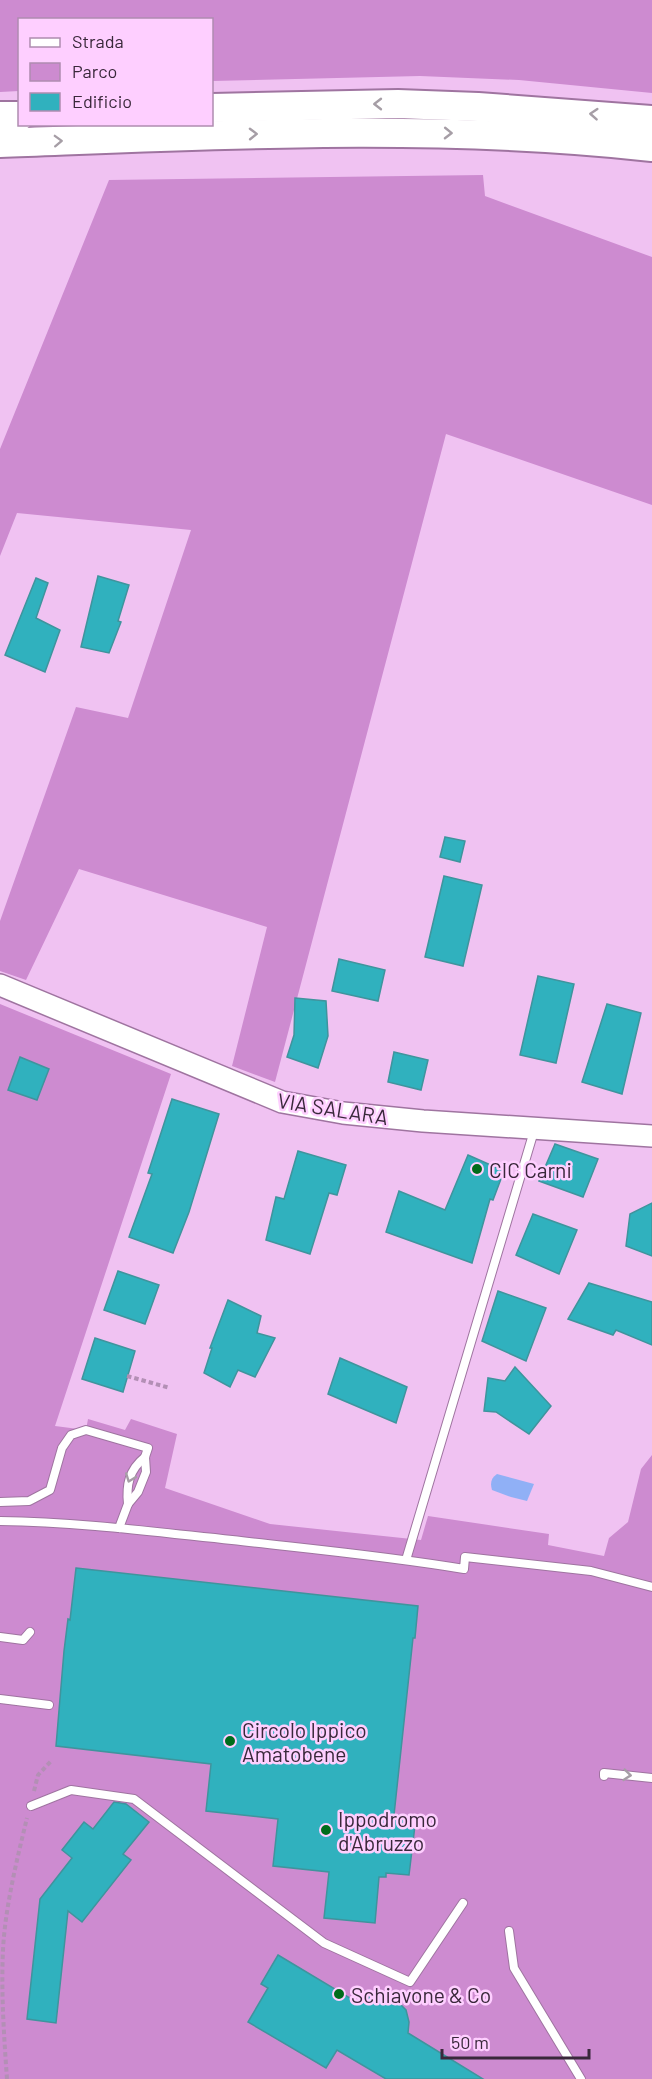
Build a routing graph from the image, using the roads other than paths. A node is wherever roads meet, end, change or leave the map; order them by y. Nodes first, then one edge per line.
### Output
1 (213, 108) edge
2 (0, 116) edge
3 (18, 116) edge
4 (652, 120) edge
5 (0, 143) edge
6 (652, 147) edge
7 (0, 985) edge
8 (536, 1127) junction
9 (652, 1136) edge
10 (145, 1457) junction
11 (0, 1502) edge
12 (128, 1504) junction
13 (0, 1521) edge
14 (119, 1528) junction
15 (406, 1560) junction
16 (652, 1587) edge
17 (30, 1632) dead end
18 (0, 1637) edge
19 (0, 1699) edge
20 (49, 1705) dead end
21 (604, 1776) dead end
22 (652, 1778) edge
23 (31, 1806) road end
24 (463, 1903) dead end
25 (509, 1931) dead end
26 (581, 2079) edge

4 -> 1 highway
2 - 3 highway
5 -> 6 highway
7 - 8 street, VIA SALARA
8 - 9 street, VIA SALARA
8 - 15 lane
10 - 11 lane
10 - 12 lane
10 -> 12 lane
12 - 14 lane
13 - 14 lane
14 - 15 lane
15 - 16 lane
17 - 18 lane
19 - 20 lane
21 -> 22 lane
23 - 24 lane
25 - 26 lane

